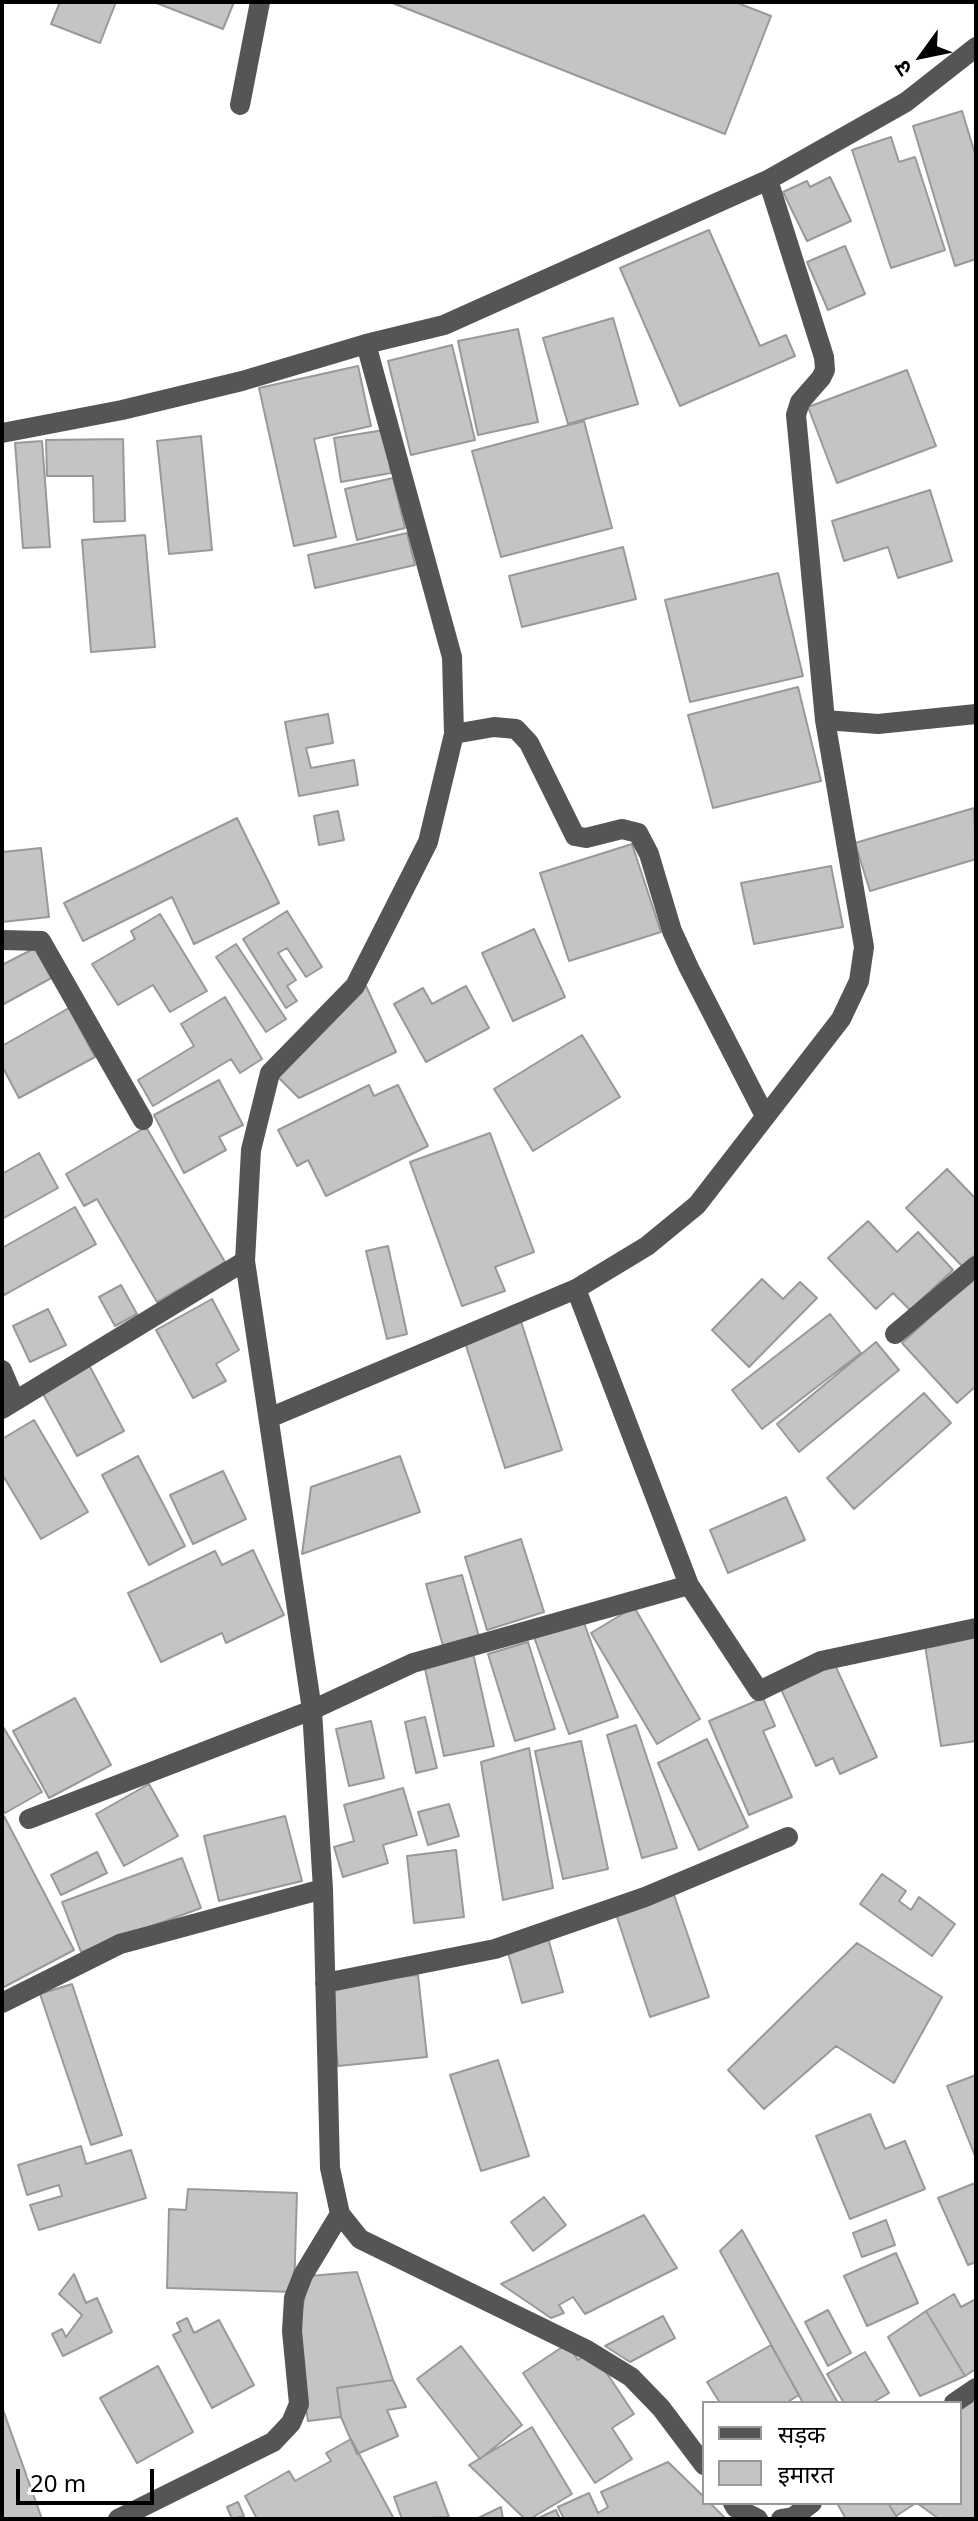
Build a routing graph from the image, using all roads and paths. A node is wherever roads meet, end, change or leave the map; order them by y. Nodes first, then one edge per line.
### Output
1 (260, 2) edge
2 (976, 47) edge
3 (240, 105) dead end
4 (768, 180) junction
5 (366, 344) junction
6 (2, 433) edge
7 (976, 714) edge
8 (825, 720) junction
9 (454, 734) junction
10 (2, 940) edge
11 (765, 1116) junction
12 (143, 1120) dead end
13 (245, 1261) junction
14 (976, 1266) edge
15 (576, 1289) junction
16 (895, 1334) dead end
17 (2, 1370) edge
18 (8, 1405) edge
19 (269, 1418) junction
20 (689, 1585) junction
21 (976, 1628) edge
22 (312, 1710) junction
23 (29, 1819) dead end
24 (788, 1837) dead end
25 (323, 1889) junction
26 (325, 1983) junction
27 (2, 2003) edge
28 (340, 2214) junction
29 (976, 2388) edge
30 (957, 2401) edge
31 (702, 2462) edge
32 (734, 2505) edge
33 (809, 2505) edge
34 (118, 2519) edge
35 (758, 2519) edge
36 (781, 2519) edge

1 - 3 street
2 - 4 street
4 - 5 street
4 - 8 street
5 - 6 street
5 - 9 street
7 - 8 street
8 - 11 street
9 - 11 street
9 - 13 street
10 - 12 street
11 - 15 street
13 - 18 street
13 - 19 street
14 - 16 street
15 - 19 street
15 - 20 street
17 - 18 street
19 - 22 street
20 - 21 street
20 - 22 street
22 - 23 street
22 - 25 street
24 - 26 street
25 - 26 street
25 - 27 street
26 - 28 street
28 - 31 street
28 - 34 street
29 - 30 street
32 - 35 street
33 - 36 street

